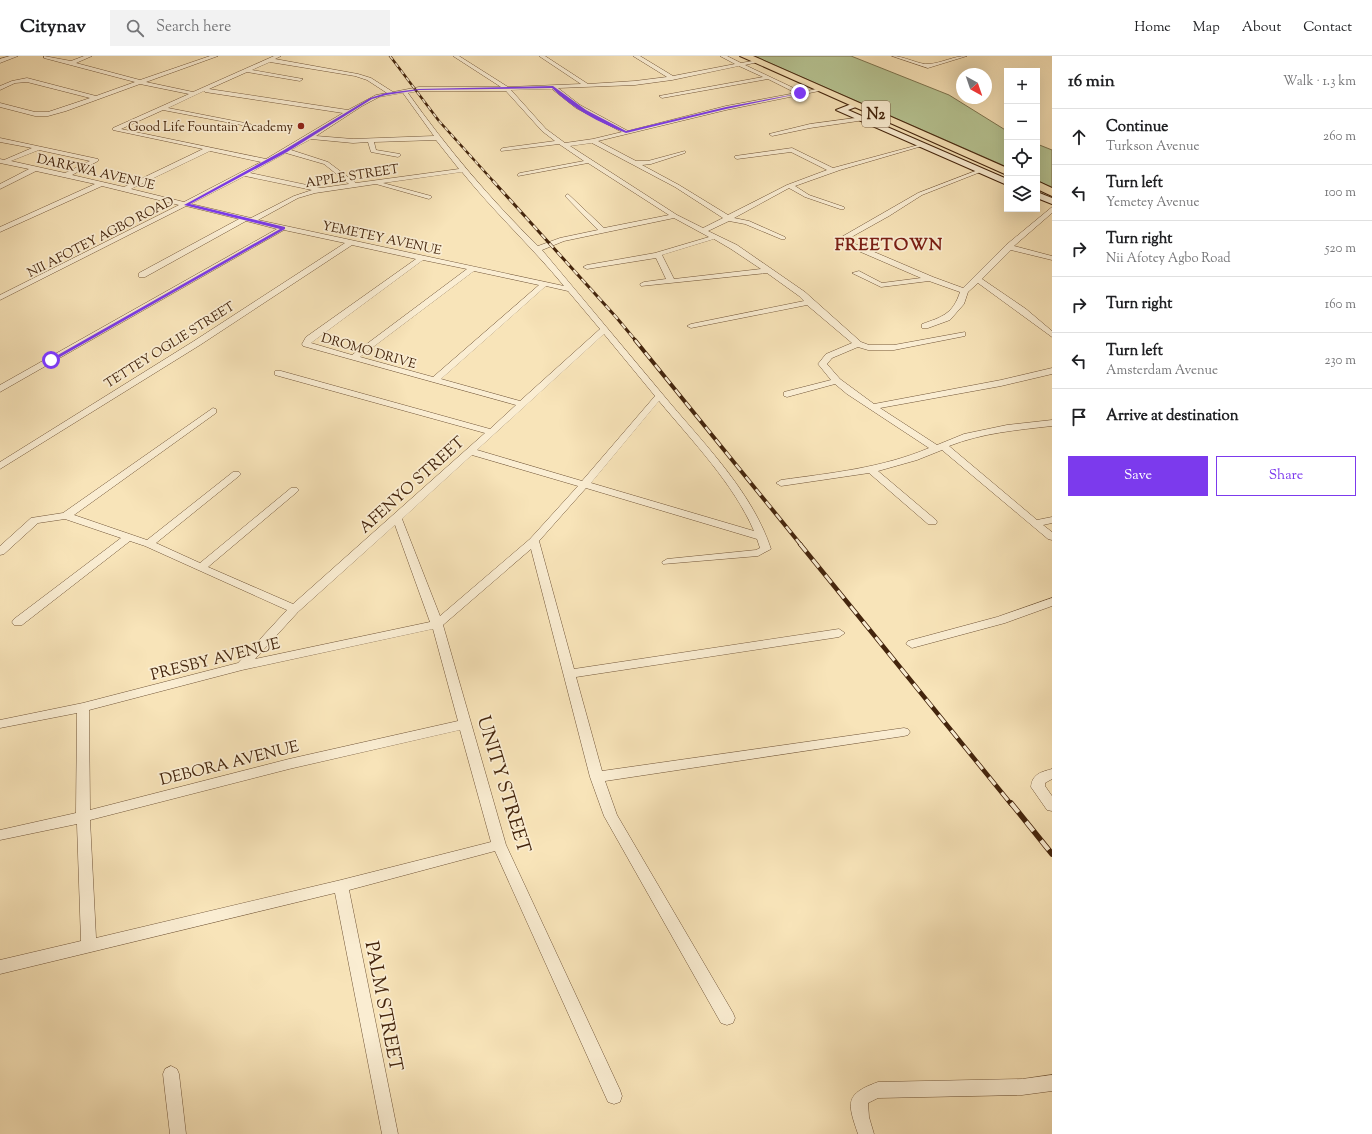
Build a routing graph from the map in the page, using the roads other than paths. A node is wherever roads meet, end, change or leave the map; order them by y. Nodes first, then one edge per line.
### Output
1 (14, 56) edge
2 (89, 56) edge
3 (215, 56) edge
4 (278, 56) edge
5 (456, 56) edge
6 (542, 56) edge
7 (636, 56) edge
8 (723, 56) edge
9 (895, 56) edge
10 (964, 56) edge
11 (46, 58) dead end
12 (270, 60) junction
13 (743, 60) edge
14 (0, 61) edge
15 (71, 63) junction
16 (245, 70) junction
17 (672, 78) junction
18 (767, 78) junction
19 (300, 80) dead end
20 (140, 82) junction
21 (588, 86) junction
22 (553, 87) junction
23 (0, 88) edge
24 (507, 89) junction
25 (205, 90) junction
26 (821, 90) junction
27 (404, 91) junction
28 (391, 93) junction
29 (800, 93) junction
30 (194, 94) junction
31 (662, 96) dead end
32 (95, 98) junction
33 (0, 105) edge
34 (857, 105) junction
35 (162, 108) junction
36 (347, 112) junction
37 (863, 119) junction
38 (250, 126) dead end
39 (626, 132) junction
40 (772, 134) dead end
41 (310, 137) junction
42 (436, 138) junction
43 (0, 140) edge
44 (371, 140) junction
45 (593, 141) junction
46 (562, 144) junction
47 (920, 145) junction
48 (38, 148) junction
49 (209, 149) junction
50 (503, 150) dead end
51 (286, 151) junction
52 (683, 152) dead end
53 (398, 155) dead end
54 (737, 157) dead end
55 (266, 161) junction
56 (590, 161) junction
57 (2, 162) edge
58 (636, 163) junction
59 (34, 168) junction
60 (462, 170) junction
61 (834, 170) junction
62 (980, 171) junction
63 (1004, 171) edge
64 (244, 174) junction
65 (520, 174) dead end
66 (66, 175) junction
67 (1004, 181) edge
68 (374, 183) junction
69 (101, 184) junction
70 (356, 186) junction
71 (790, 186) junction
72 (1040, 186) edge
73 (0, 187) edge
74 (322, 189) junction
75 (123, 190) junction
76 (1052, 192) edge
77 (568, 196) dead end
78 (1040, 196) edge
79 (429, 197) dead end
80 (1052, 201) edge
81 (186, 205) junction
82 (842, 208) dead end
83 (1052, 208) edge
84 (675, 216) junction
85 (730, 218) junction
86 (248, 220) junction
87 (0, 224) edge
88 (8, 226) junction
89 (283, 228) junction
90 (0, 230) edge
91 (603, 231) junction
92 (702, 231) junction
93 (715, 237) junction
94 (783, 238) dead end
95 (350, 243) junction
96 (1009, 247) junction
97 (537, 249) junction
98 (658, 255) junction
99 (423, 257) junction
100 (1052, 258) edge
101 (587, 267) dead end
102 (472, 269) junction
103 (768, 271) junction
104 (856, 273) dead end
105 (142, 275) dead end
106 (930, 279) junction
107 (978, 279) junction
108 (671, 282) junction
109 (644, 284) dead end
110 (544, 286) junction
111 (573, 290) junction
112 (964, 291) junction
113 (0, 298) edge
114 (809, 302) junction
115 (691, 326) dead end
116 (925, 326) dead end
117 (604, 329) junction
118 (962, 334) dead end
119 (1052, 335) edge
120 (858, 344) junction
121 (354, 358) junction
122 (1052, 371) edge
123 (278, 373) dead end
124 (434, 382) junction
125 (837, 382) junction
126 (0, 389) edge
127 (787, 394) dead end
128 (660, 395) junction
129 (521, 404) junction
130 (872, 407) junction
131 (213, 411) dead end
132 (1052, 424) edge
133 (491, 432) junction
134 (939, 447) junction
135 (470, 451) junction
136 (0, 466) edge
137 (871, 470) junction
138 (236, 474) dead end
139 (781, 483) dead end
140 (584, 485) junction
141 (294, 490) dead end
142 (66, 516) junction
143 (397, 518) junction
144 (1052, 520) edge
145 (932, 522) dead end
146 (1035, 523) junction
147 (129, 537) junction
148 (763, 537) junction
149 (1052, 537) edge
150 (534, 542) junction
151 (149, 544) junction
152 (0, 552) edge
153 (667, 562) dead end
154 (200, 568) junction
155 (1052, 602) edge
156 (294, 609) junction
157 (18, 622) dead end
158 (437, 624) junction
159 (839, 633) dead end
160 (912, 644) dead end
161 (242, 666) junction
162 (569, 674) junction
163 (83, 707) junction
164 (0, 724) edge
165 (466, 724) junction
166 (904, 732) dead end
167 (1052, 774) edge
168 (597, 777) junction
169 (1052, 806) edge
170 (83, 817) junction
171 (0, 835) edge
172 (499, 845) junction
173 (341, 886) junction
174 (89, 946) junction
175 (0, 967) edge
176 (727, 1018) dead end
177 (171, 1074) dead end
178 (1052, 1083) edge
179 (614, 1096) dead end
180 (178, 1134) edge
181 (390, 1134) edge
182 (866, 1134) edge

1 - 14 street
2 - 15 street
3 - 20 street
4 - 12 street
5 - 24 street
6 - 21 street
7 - 17 street
8 - 13 street
9 - 10 street
11 - 15 street
12 - 16 street
12 - 28 street
13 - 17 street, NII AFOTEY AGBO ROAD
13 - 18 street
13 - 26 highway, N2
15 - 20 street
16 - 19 street
16 - 25 street
17 - 21 street, NII AFOTEY AGBO ROAD
18 - 29 street
18 - 31 street
20 - 30 street
20 - 32 street
21 - 22 street, NII AFOTEY AGBO ROAD
22 - 24 street, NII AFOTEY AGBO ROAD
22 - 39 street
23 - 32 street
24 - 27 street, NII AFOTEY AGBO ROAD
24 - 46 street
25 - 30 street
25 - 36 street
26 - 29 street
26 - 34 highway, N2
27 - 28 street, NII AFOTEY AGBO ROAD
27 - 42 street
28 - 36 street, NII AFOTEY AGBO ROAD
29 - 39 street
30 - 35 street
32 - 33 street
34 - 37 street
34 - 63 highway, N2
35 - 38 street
35 - 49 street
36 - 41 street, NII AFOTEY AGBO ROAD
37 - 40 street
37 - 47 street
39 - 45 street
41 - 44 street
41 - 51 street, NII AFOTEY AGBO ROAD
42 - 44 street
42 - 60 street
43 - 48 street
44 - 53 street
45 - 46 street
45 - 58 street
46 - 50 street
46 - 56 street
47 - 61 street
47 - 62 street
48 - 57 street
48 - 66 street
49 - 55 street
49 - 75 street
51 - 55 street, NII AFOTEY AGBO ROAD
51 - 70 street
52 - 58 street
54 - 61 street
55 - 64 street, NII AFOTEY AGBO ROAD
56 - 65 street
56 - 84 street
57 - 59 street, DARKWA AVENUE
58 - 85 street
59 - 66 street, DARKWA AVENUE
59 - 73 street
60 - 68 street, APPLE STREET
60 - 97 street
61 - 71 street
62 - 67 street
62 - 106 street
64 - 74 street
64 - 81 street, NII AFOTEY AGBO ROAD
66 - 69 street, DARKWA AVENUE
68 - 70 street, APPLE STREET
68 - 79 street
69 - 75 street, DARKWA AVENUE
69 - 88 street
70 - 74 street, APPLE STREET
71 - 82 street
71 - 85 street
72 - 76 highway
74 - 86 street, APPLE STREET
75 - 81 street, DARKWA AVENUE
77 - 91 street
78 - 80 street
81 - 86 street, YEMETEY AVENUE
81 - 113 street, NII AFOTEY AGBO ROAD
83 - 96 street
84 - 91 street
84 - 92 street
85 - 92 street
85 - 94 street
86 - 89 street, YEMETEY AVENUE
86 - 105 street, APPLE STREET
87 - 88 street
88 - 90 street
89 - 95 street, YEMETEY AVENUE
89 - 126 street
91 - 97 street
92 - 93 street
93 - 98 street
93 - 103 street
95 - 99 street, YEMETEY AVENUE
95 - 136 street, TETTEY OGLIE STREET
96 - 100 street
96 - 107 street
97 - 111 street
98 - 101 street
98 - 108 street
99 - 102 street, YEMETEY AVENUE
99 - 121 street, DROMO DRIVE
102 - 110 street, YEMETEY AVENUE
102 - 121 street
103 - 108 street
103 - 114 street
104 - 106 street
106 - 112 street
107 - 112 street
107 - 119 street
108 - 109 street
110 - 111 street, YEMETEY AVENUE
110 - 124 street
111 - 117 street
112 - 116 street
114 - 115 street
114 - 120 street
117 - 128 street
117 - 129 street, AFENYO STREET
118 - 120 street
120 - 125 street
121 - 124 street, DROMO DRIVE
122 - 130 street
123 - 133 street
124 - 129 street, DROMO DRIVE
125 - 127 street
125 - 130 street
128 - 140 street
128 - 148 street
129 - 133 street, AFENYO STREET
130 - 134 street
131 - 142 street
132 - 134 street
133 - 135 street, AFENYO STREET
134 - 137 street
134 - 146 street
135 - 140 street
135 - 143 street, AFENYO STREET
137 - 139 street
137 - 145 street
138 - 151 street
140 - 148 street
140 - 150 street
141 - 154 street
142 - 147 street
142 - 152 street
143 - 156 street, AFENYO STREET
143 - 158 street, UNITY STREET
144 - 146 street
146 - 149 street
147 - 151 street
147 - 157 street
148 - 153 street
150 - 158 street
150 - 162 street
151 - 154 street
154 - 156 street
155 - 160 street
156 - 161 street, AFENYO STREET
158 - 161 street, PRESBY AVENUE
158 - 165 street, UNITY STREET
159 - 162 street
161 - 163 street, PRESBY AVENUE
162 - 168 street
163 - 164 street, PRESBY AVENUE
163 - 170 street
165 - 170 street, DEBORA AVENUE
165 - 172 street, UNITY STREET
166 - 168 street
167 - 169 street
168 - 176 street
170 - 171 street, DEBORA AVENUE
170 - 174 street
172 - 173 street
172 - 179 street, UNITY STREET
173 - 174 street
173 - 181 street, PALM STREET
174 - 175 street
177 - 180 street
178 - 182 street

